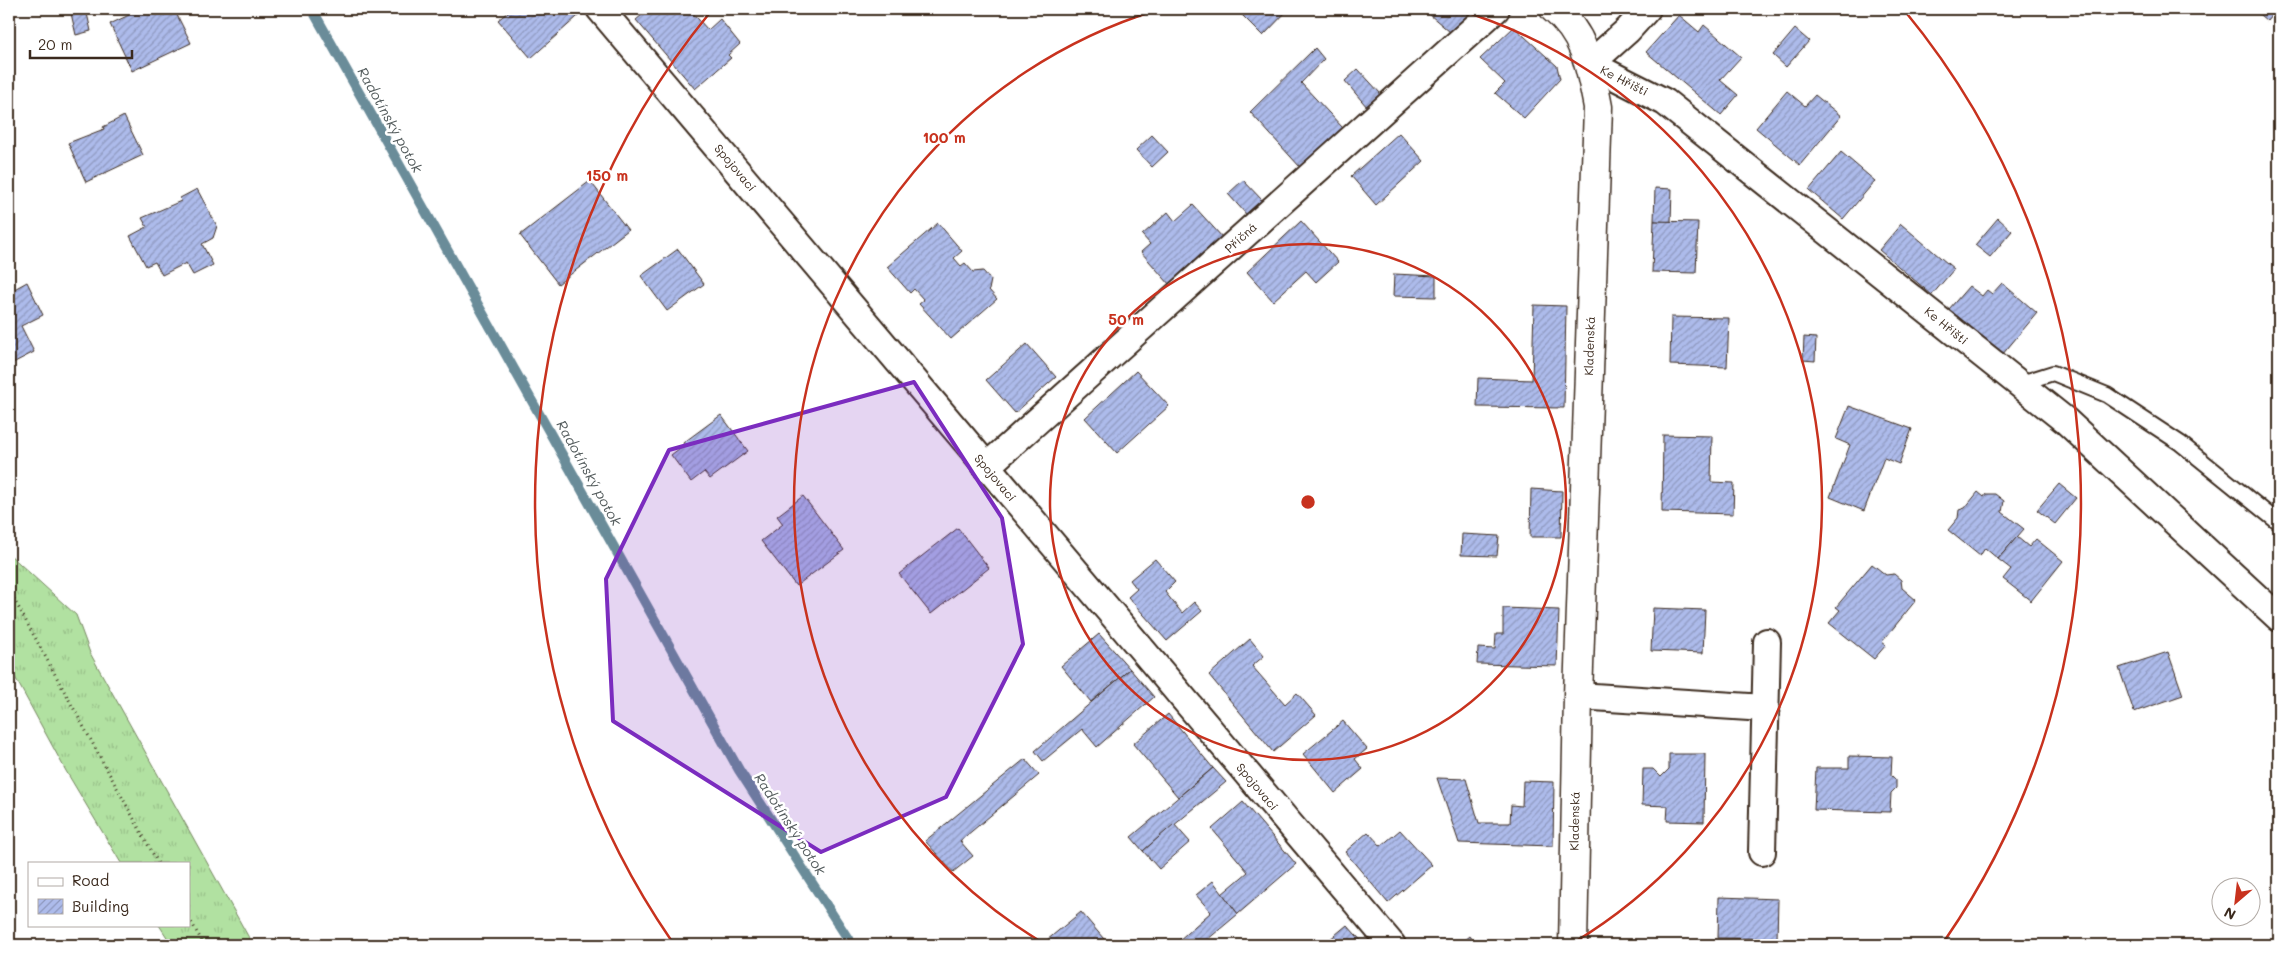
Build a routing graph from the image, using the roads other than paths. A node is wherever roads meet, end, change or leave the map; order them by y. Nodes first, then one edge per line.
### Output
1 (1496, 9) edge
2 (1554, 9) edge
3 (1647, 9) edge
4 (606, 11) edge
5 (1590, 64) junction
6 (2018, 384) junction
7 (986, 467) junction
8 (2279, 523) edge
9 (2279, 618) edge
10 (1767, 642) dead end
11 (1578, 696) junction
12 (1766, 708) junction
13 (1762, 852) dead end
14 (1392, 945) edge
15 (1573, 945) edge

1 - 7 street, Příčná
2 - 5 main road, Kladenská
3 - 5 street
4 - 7 street, Spojovací
5 - 6 street, Ke Hřišti
5 - 11 main road, Kladenská
6 - 8 lane
6 - 9 street, Ke Hřišti
7 - 14 street, Spojovací
10 - 12 street
11 - 12 street
11 - 15 main road, Kladenská
12 - 13 street

